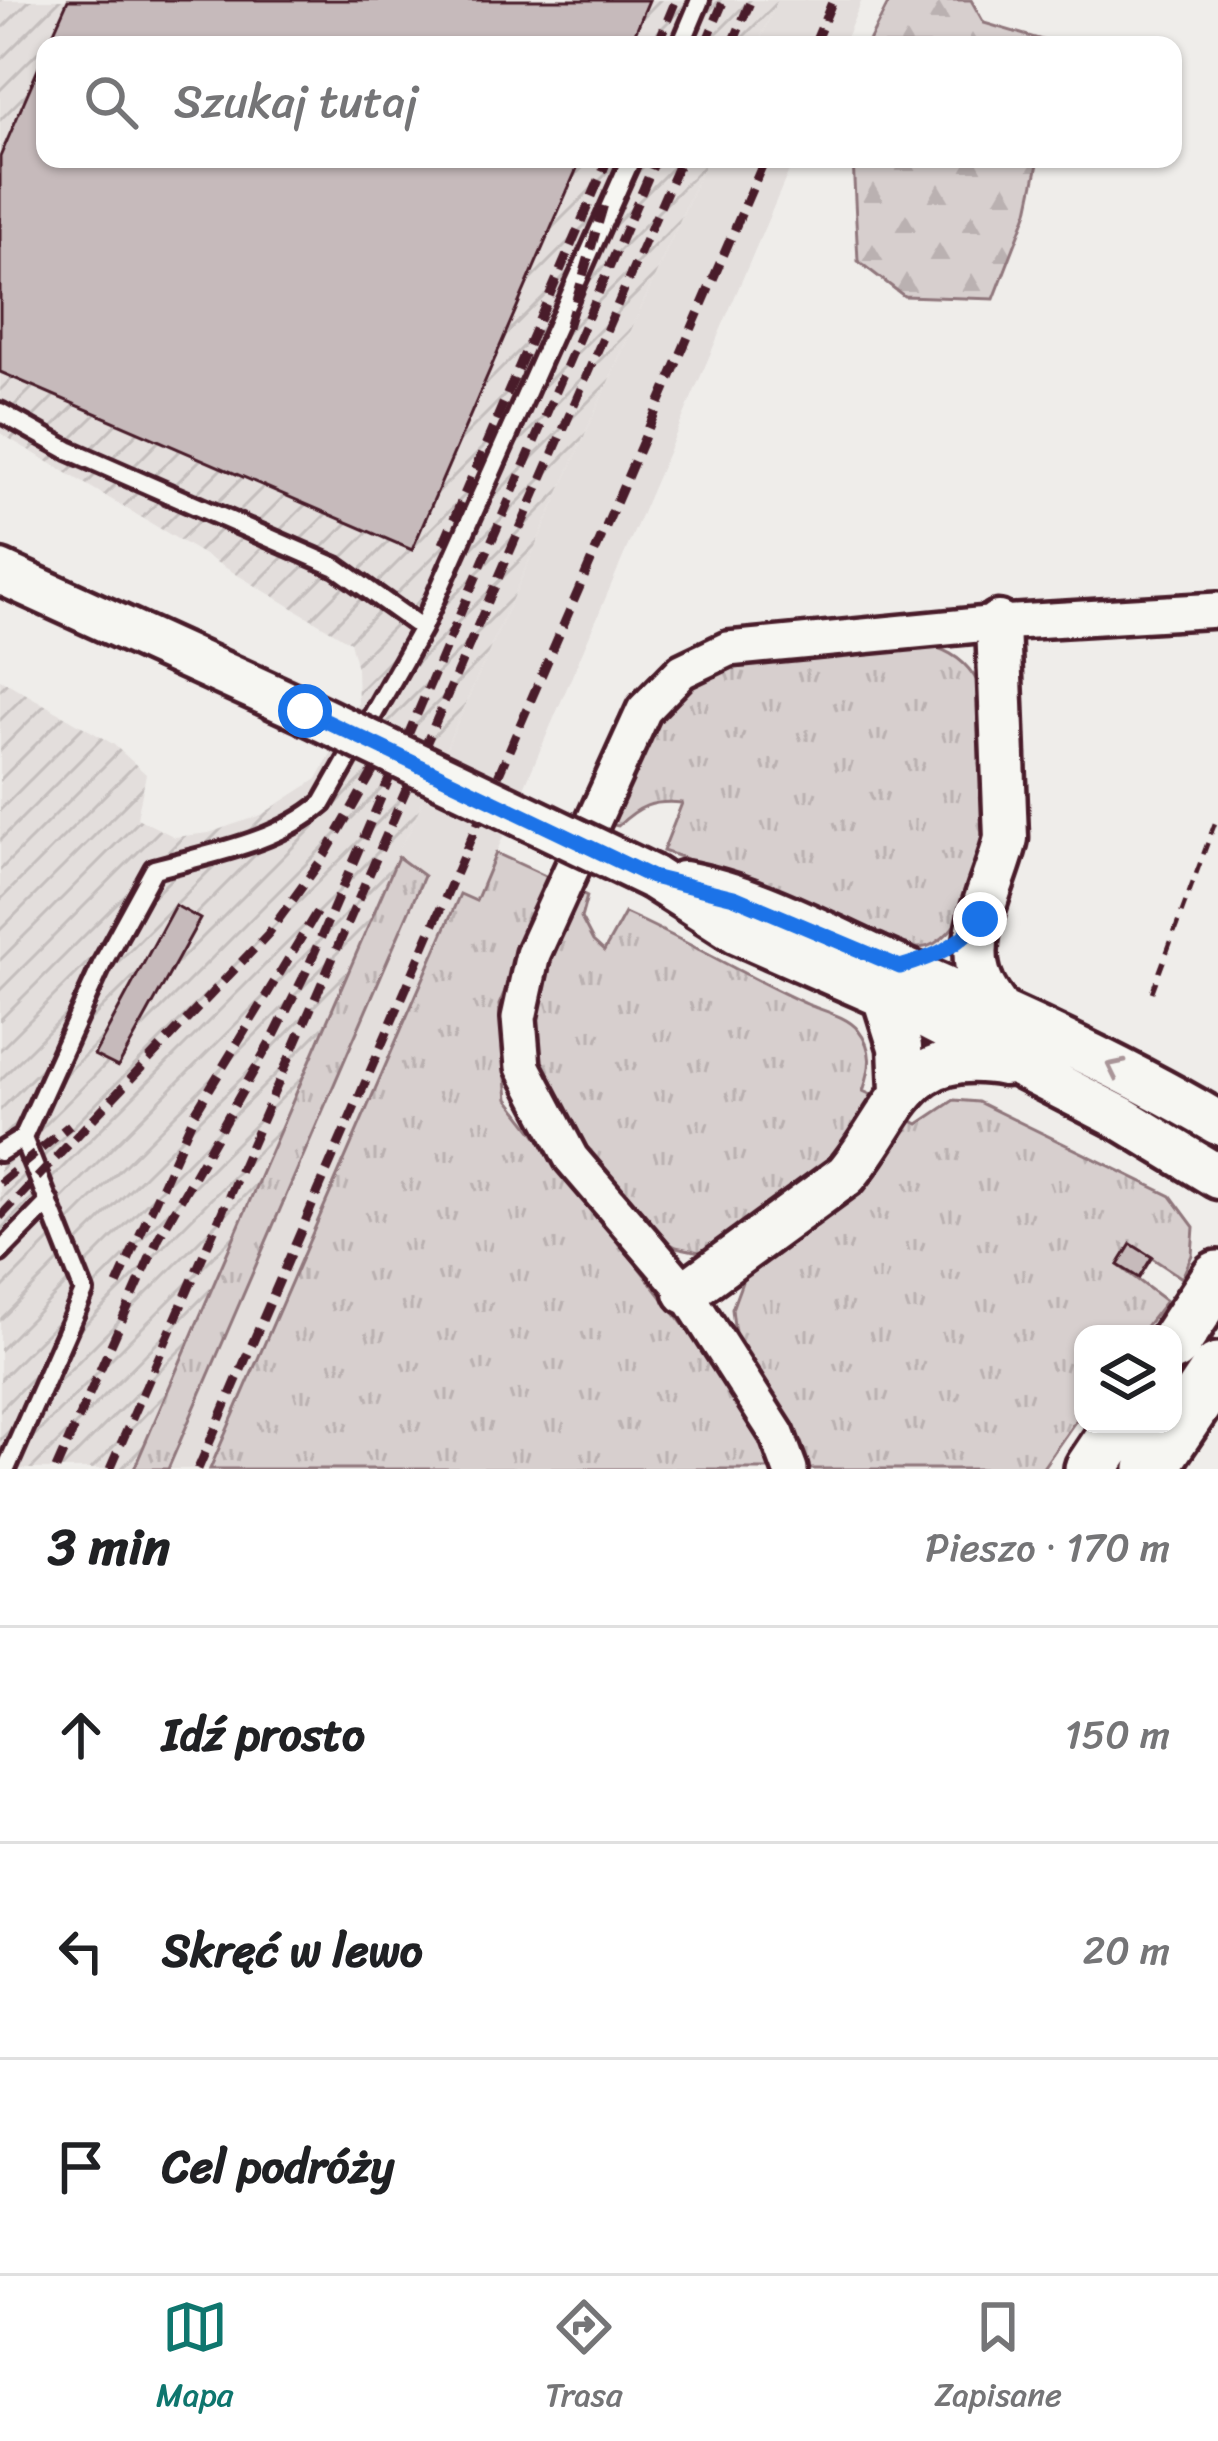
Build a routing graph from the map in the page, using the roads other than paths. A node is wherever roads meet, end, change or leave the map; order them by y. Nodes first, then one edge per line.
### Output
1 (700, 0) edge
2 (685, 36) edge
3 (628, 168) edge
4 (0, 412) edge
5 (0, 572) edge
6 (1218, 610) edge
7 (998, 623) junction
8 (422, 628) junction
9 (980, 919) junction
10 (892, 982) junction
11 (1002, 1015) junction
12 (1021, 1068) junction
13 (902, 1091) junction
14 (1218, 1123) edge
15 (23, 1138) junction
16 (0, 1152) edge
17 (1218, 1177) edge
18 (49, 1202) junction
19 (0, 1252) edge
20 (1218, 1277) edge
21 (686, 1292) junction
22 (1182, 1331) edge
23 (1218, 1369) edge
24 (1115, 1433) edge
25 (6, 1469) edge
26 (790, 1469) edge
27 (1091, 1469) edge
28 (1151, 1469) edge

1 - 2 lane
3 - 8 lane
4 - 8 lane
5 - 10 street, bridge
6 - 7 street
7 - 9 street
7 - 21 street
8 - 15 lane
9 - 10 street
9 - 11 street
10 - 11 street
10 - 12 street
10 - 13 street
14 -> 11 street
12 - 13 street
12 - 17 street
13 - 21 street
15 - 16 lane
15 - 18 lane
18 - 19 lane
18 - 25 lane
20 - 22 main road
21 - 26 street
23 - 28 main road
24 - 27 main road

